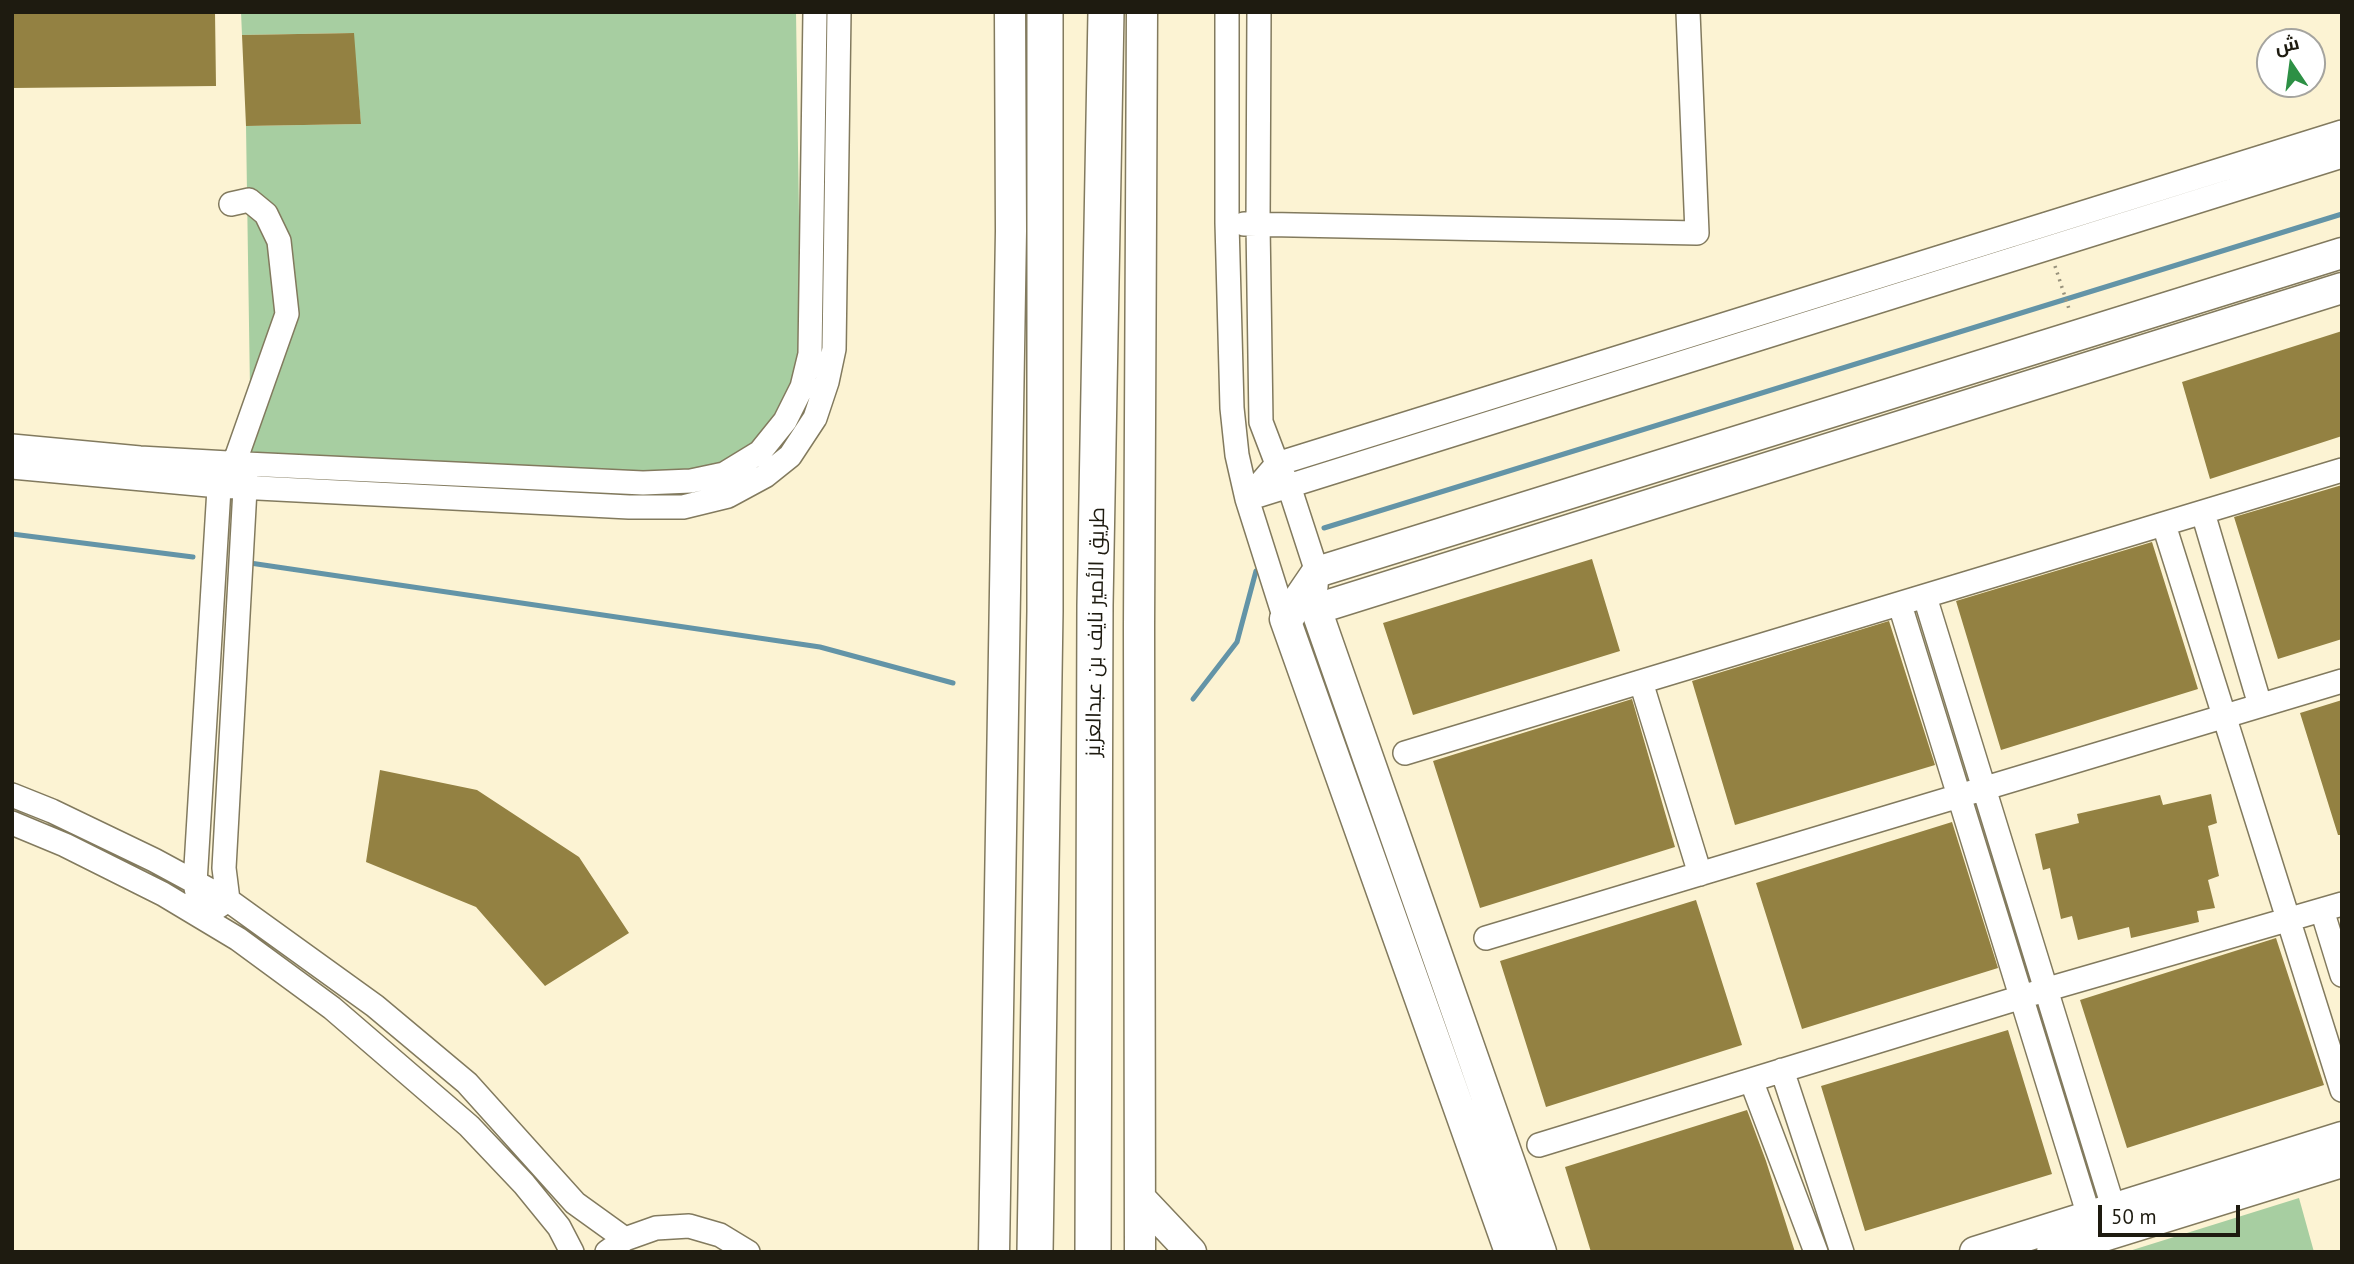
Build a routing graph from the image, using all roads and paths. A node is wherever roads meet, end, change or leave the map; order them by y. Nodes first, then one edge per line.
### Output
1 (815, 12) edge
2 (839, 12) edge
3 (1010, 12) edge
4 (1045, 12) edge
5 (1105, 12) edge
6 (1135, 12) edge
7 (1142, 12) edge
8 (1227, 12) edge
9 (1259, 12) edge
10 (1688, 12) edge
11 (1141, 60) junction
12 (2342, 132) edge
13 (2342, 156) edge
14 (231, 204) dead end
15 (1227, 223) junction
16 (1258, 224) junction
17 (2342, 253) edge
18 (2059, 279) dead end
19 (2342, 288) edge
20 (2070, 313) dead end
21 (12, 446) edge
22 (1277, 464) junction
23 (12, 467) edge
24 (2342, 470) edge
25 (233, 472) junction
26 (1289, 485) junction
27 (1247, 499) junction
28 (2203, 513) junction
29 (2164, 525) junction
30 (1317, 572) junction
31 (1925, 597) junction
32 (1900, 605) junction
33 (1316, 609) junction
34 (1285, 619) junction
35 (2342, 681) edge
36 (1642, 682) junction
37 (2260, 705) junction
38 (2226, 715) junction
39 (1405, 753) dead end
40 (1985, 789) junction
41 (12, 795) edge
42 (1961, 796) junction
43 (12, 822) edge
44 (1700, 874) junction
45 (195, 883) junction
46 (228, 900) junction
47 (2332, 907) edge
48 (202, 917) junction
49 (2288, 920) junction
50 (1486, 938) dead end
51 (2342, 975) edge
52 (2048, 989) junction
53 (2021, 998) junction
54 (1782, 1070) junction
55 (1751, 1080) junction
56 (2342, 1090) edge
57 (2342, 1137) edge
58 (1539, 1145) dead end
59 (2342, 1162) edge
60 (1140, 1198) junction
61 (2102, 1213) junction
62 (616, 1245) edge
63 (572, 1252) edge
64 (748, 1252) edge
65 (994, 1252) edge
66 (1035, 1252) edge
67 (1093, 1252) edge
68 (1140, 1252) edge
69 (1191, 1252) edge
70 (1510, 1252) edge
71 (1541, 1252) edge
72 (1816, 1252) edge
73 (1842, 1252) edge
74 (1975, 1252) edge
75 (2052, 1252) edge

1 - 25 street
2 - 25 street
3 - 65 main road
4 - 66 highway
5 - 67 highway, طريق الأمير نايف بن عبدالعزيز
6 - 11 main road
7 - 11 main road
8 - 15 street
9 - 16 street
10 - 16 street
11 - 60 main road
12 - 22 street
13 - 26 street
14 - 25 street
15 - 16 street
15 - 27 street
16 - 22 street
17 - 30 main road
18 - 20 path
19 - 33 main road
21 - 25 street
22 - 26 street
22 - 27 street
23 - 25 street
24 - 28 street
25 - 45 street
25 - 46 street
26 - 27 street
26 - 30 street
27 - 34 street
28 - 29 street
28 - 37 street
29 - 31 street
29 - 38 street
30 - 33 street
30 - 34 main road
31 - 32 street
31 - 40 street
32 - 36 street
32 - 42 street
33 - 34 street
33 - 71 main road
34 - 70 main road
35 - 37 street
36 - 39 street
36 - 44 street
37 - 38 street
38 - 40 street
38 - 49 street
40 - 42 street
40 - 52 street
41 - 45 street
42 - 44 street
42 - 53 street
43 - 48 street
44 - 50 street
45 - 46 street
45 - 48 street
46 - 48 street
46 - 62 street
47 - 49 street
47 - 51 street
48 - 63 street
49 - 52 street
49 - 56 street
52 - 53 street
52 - 61 street
53 - 54 street
53 - 61 street
54 - 55 street
54 - 73 street
55 - 58 street
55 - 72 street
57 - 61 main road
59 - 75 main road
60 - 68 main road
60 - 69 main road
61 - 74 main road
62 - 64 street

